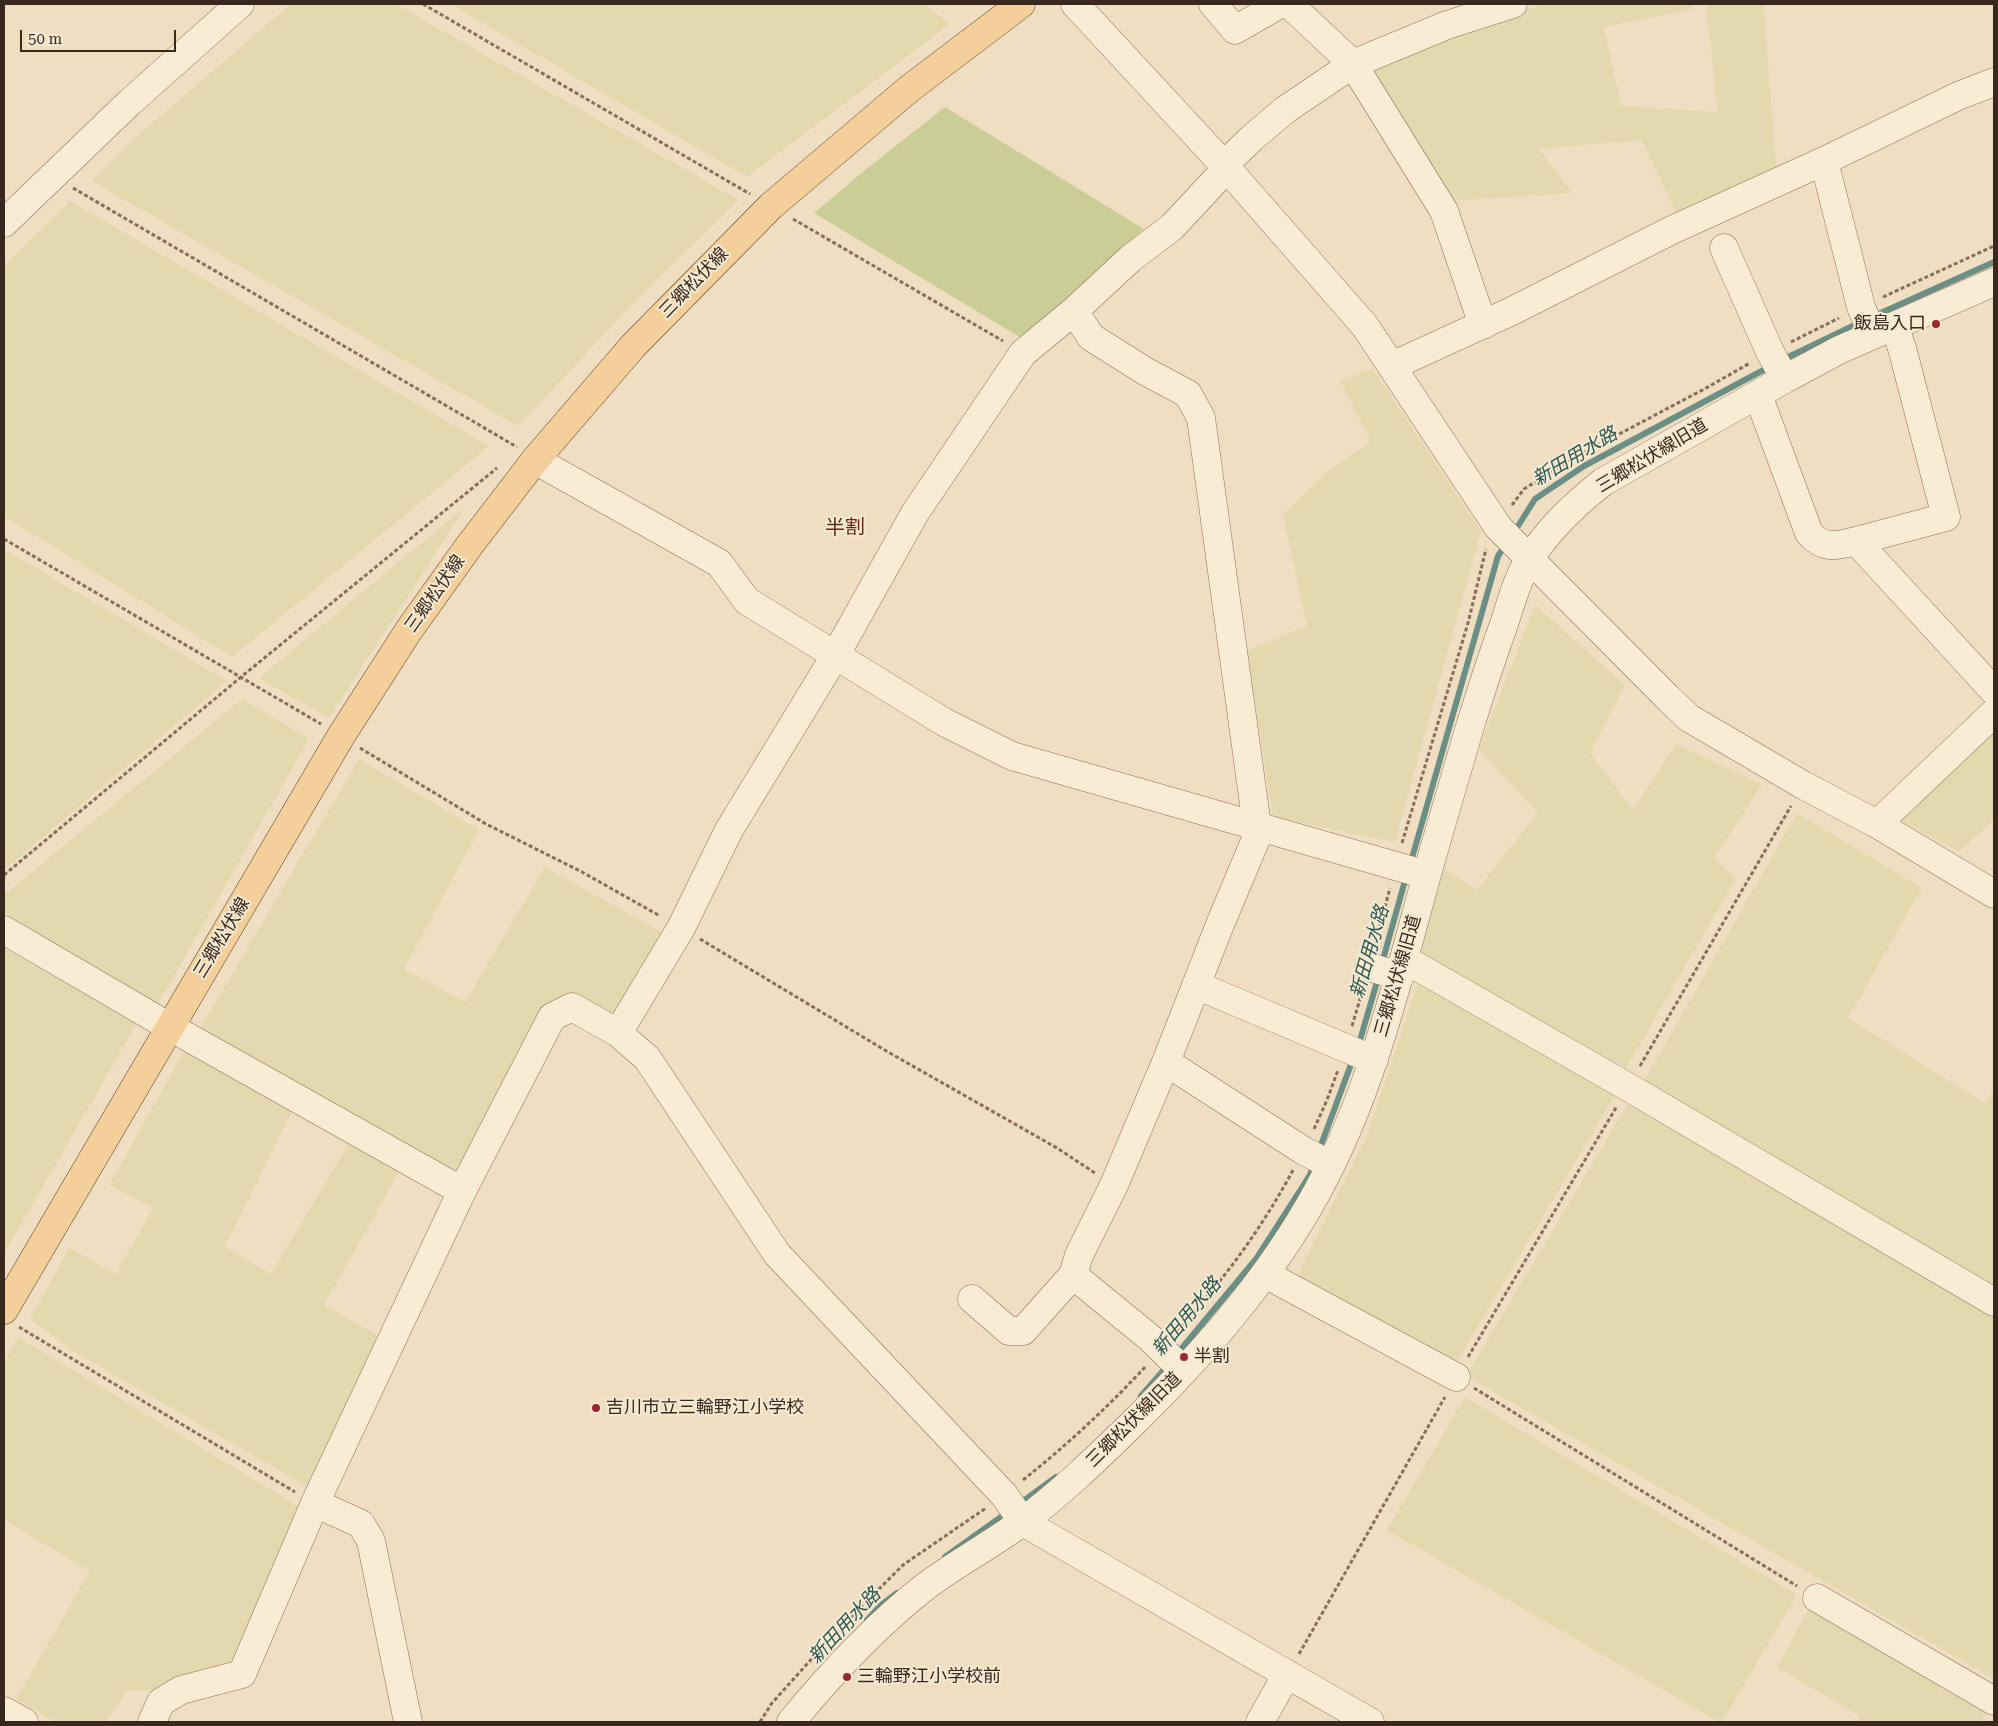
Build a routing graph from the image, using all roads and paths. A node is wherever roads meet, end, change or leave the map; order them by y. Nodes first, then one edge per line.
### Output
1 (240, 4) edge
2 (423, 4) edge
3 (1021, 4) edge
4 (1075, 4) edge
5 (1214, 4) edge
6 (1280, 4) edge
7 (1289, 4) edge
8 (1513, 4) edge
9 (1353, 64) junction
10 (1994, 82) edge
11 (1824, 161) junction
12 (1225, 166) junction
13 (53, 177) junction
14 (771, 206) junction
15 (4, 223) edge
16 (1994, 246) edge
17 (1724, 248) dead end
18 (1994, 282) edge
19 (1074, 310) junction
20 (1874, 324) junction
21 (1483, 325) junction
22 (1023, 352) junction
23 (1777, 364) junction
24 (1392, 366) junction
25 (1758, 395) junction
26 (523, 454) junction
27 (497, 468) dead end
28 (1498, 527) junction
29 (4, 539) edge
30 (1856, 541) junction
31 (1524, 555) junction
32 (835, 656) junction
33 (242, 676) junction
34 (1994, 691) edge
35 (1994, 713) edge
36 (341, 736) junction
37 (1803, 785) junction
38 (1877, 824) junction
39 (1259, 826) junction
40 (1413, 870) junction
41 (4, 875) edge
42 (1994, 894) edge
43 (680, 928) junction
44 (4, 930) edge
45 (1390, 968) junction
46 (1196, 985) junction
47 (170, 1027) junction
48 (618, 1032) junction
49 (1360, 1055) junction
50 (1166, 1062) junction
51 (1628, 1087) junction
52 (1319, 1159) junction
53 (1114, 1185) junction
54 (462, 1191) junction
55 (1265, 1274) junction
56 (1073, 1275) junction
57 (972, 1299) dead end
58 (1994, 1302) edge
59 (10, 1318) edge
60 (1174, 1361) junction
61 (1456, 1377) joint
62 (315, 1503) junction
63 (1014, 1510) junction
64 (1817, 1598) joint
65 (831, 1638) dead end
66 (818, 1651) dead end
67 (1287, 1674) junction
68 (1994, 1701) edge
69 (4, 1710) edge
70 (1994, 1717) edge
71 (24, 1722) edge
72 (152, 1722) edge
73 (408, 1722) edge
74 (760, 1722) edge
75 (791, 1722) edge
76 (1260, 1722) edge
77 (1370, 1722) edge
78 (1991, 1722) edge

1 - 13 street
2 - 14 path
3 - 14 main road, 三郷松伏線
4 - 12 street
5 - 6 street
7 - 9 street
8 - 9 street
9 - 12 street
9 - 21 street
10 - 11 street
11 - 20 street
11 - 21 street
12 - 19 street
12 - 24 street
13 - 15 street
13 - 26 path
14 - 22 path
14 - 26 main road, 三郷松伏線
16 - 20 path
17 - 23 street
18 - 20 street, 三郷松伏線旧道
19 - 22 street
19 - 39 street
20 - 23 path
20 - 23 street, 三郷松伏線旧道
20 - 30 street
21 - 24 street
22 - 32 street
23 - 25 street, 三郷松伏線旧道
23 - 28 path
24 - 28 street
25 - 30 street
25 - 31 street, 三郷松伏線旧道
26 - 32 street
26 - 36 main road, 三郷松伏線
27 - 33 path
28 - 31 street
28 - 40 path
29 - 33 path
30 - 34 street
31 - 37 street
31 - 40 street, 三郷松伏線旧道
32 - 39 street
32 - 43 street
33 - 36 path
33 - 41 path
35 - 38 street
36 - 43 path
36 - 47 main road, 三郷松伏線
37 - 38 street
37 - 51 path
38 - 42 street
39 - 40 street
39 - 46 street
40 - 45 street, 三郷松伏線旧道
40 - 45 path
43 - 48 street
43 - 53 path
44 - 47 street
45 - 49 street, 三郷松伏線旧道
45 - 49 path
45 - 51 street
46 - 49 street
46 - 50 street
47 - 54 street
47 - 59 main road, 三郷松伏線
48 - 54 street
48 - 63 street
49 - 52 path
49 - 52 street, 三郷松伏線旧道
50 - 52 street
50 - 53 street
51 - 58 street
52 - 55 street, 三郷松伏線旧道
52 - 60 path
53 - 56 street
54 - 62 street
55 - 60 street, 三郷松伏線旧道
55 - 61 street
56 - 57 street
56 - 60 street
59 - 62 path
60 - 63 path
60 - 63 street, 三郷松伏線旧道
61 - 64 path
62 - 72 street
62 - 73 street
63 - 65 path
63 - 67 street
63 - 75 street, 三郷松伏線旧道
64 - 68 street
66 - 74 path
67 - 76 street
67 - 77 street
69 - 71 street
70 - 78 street

